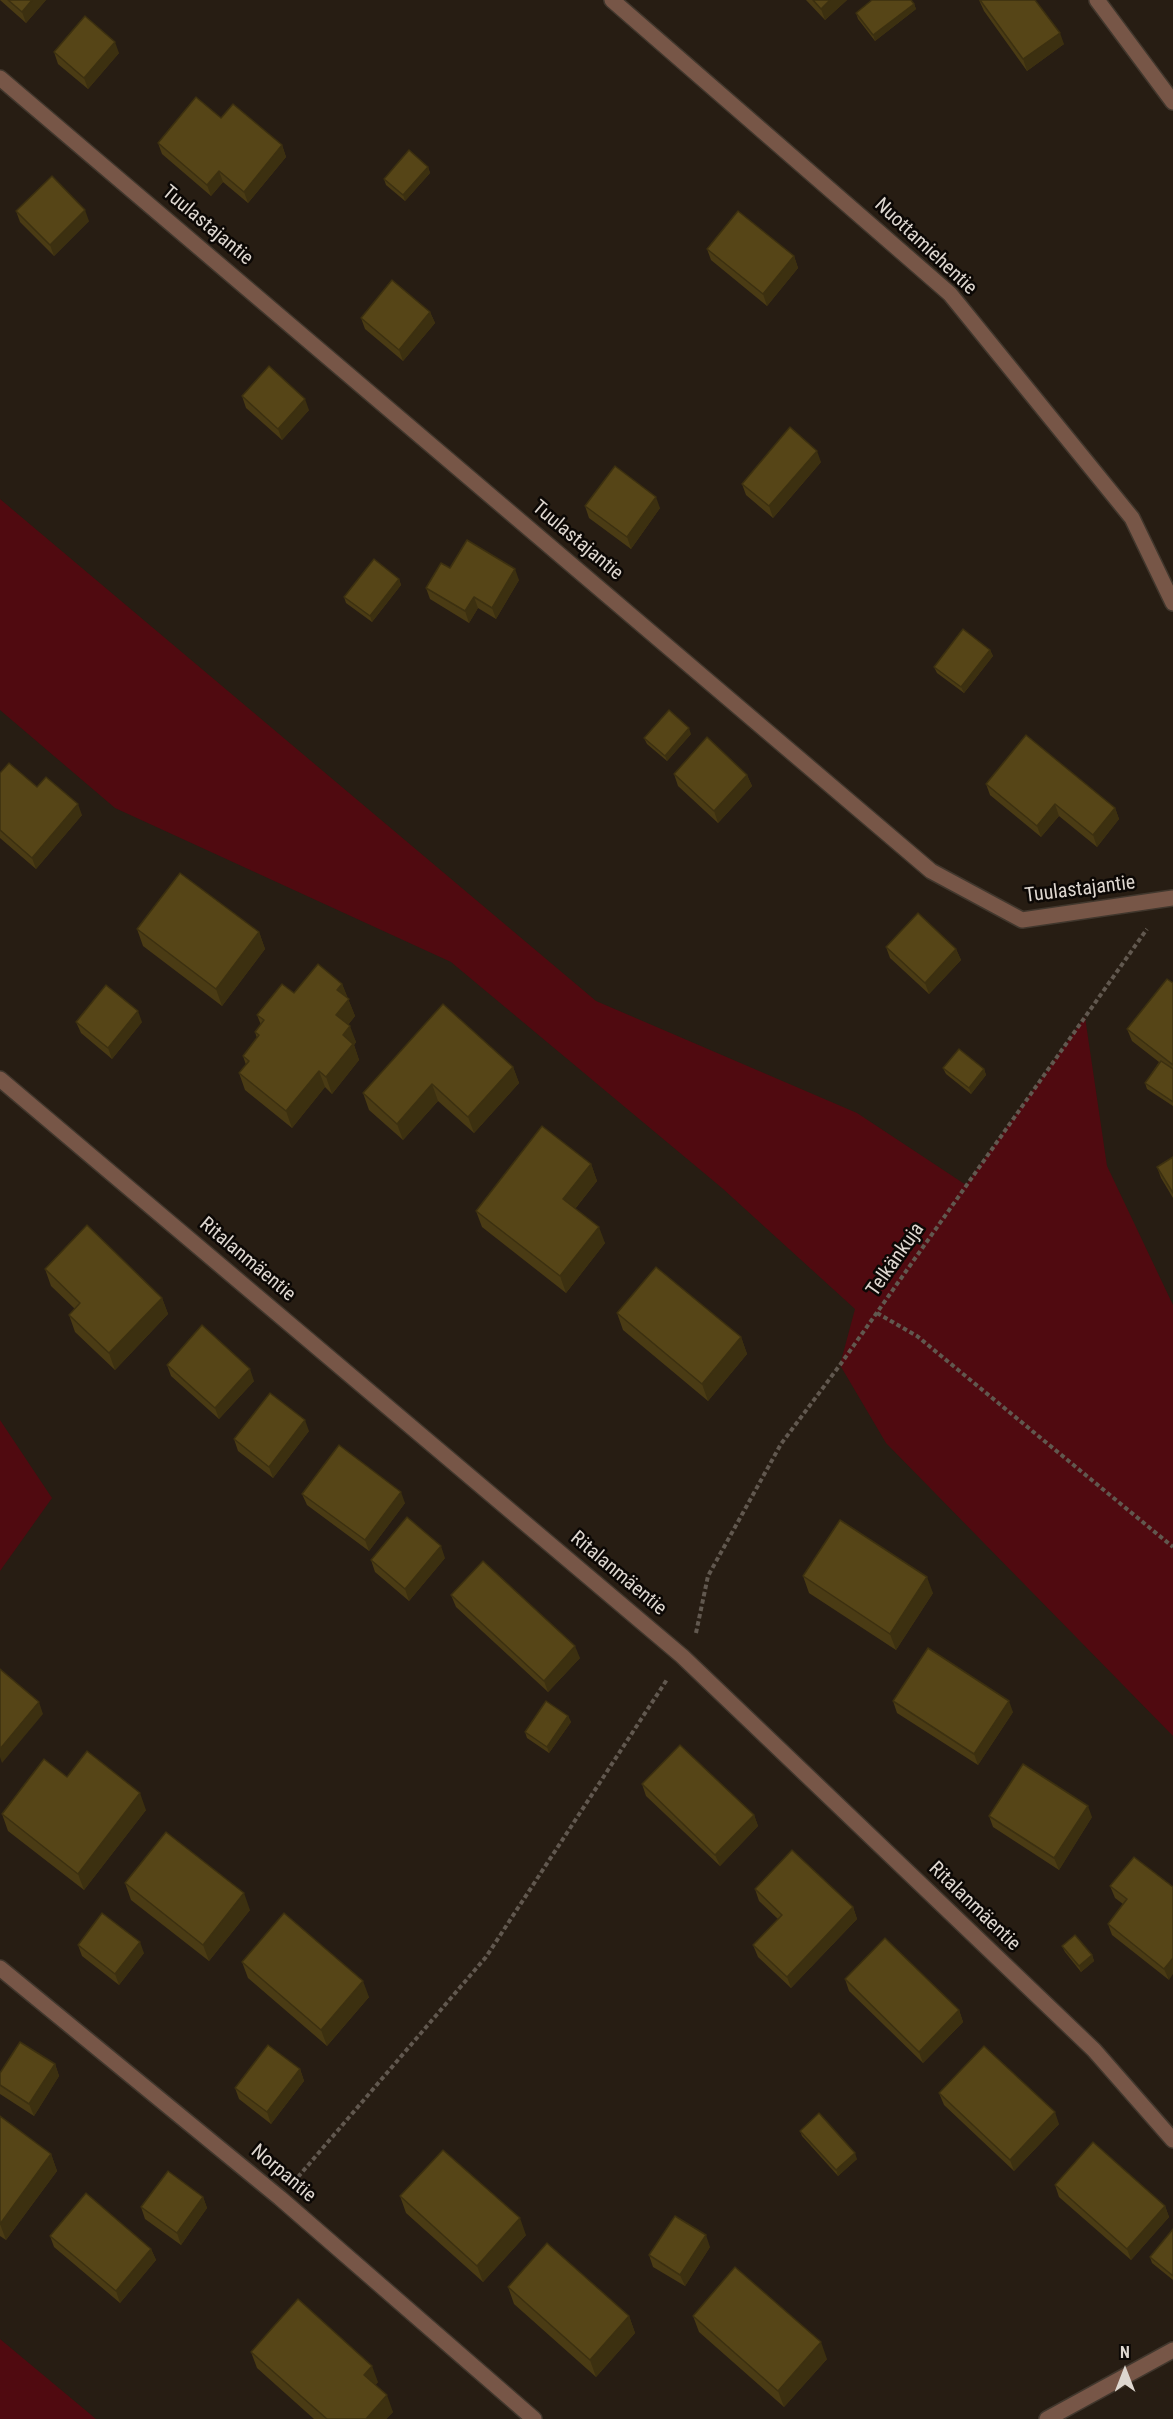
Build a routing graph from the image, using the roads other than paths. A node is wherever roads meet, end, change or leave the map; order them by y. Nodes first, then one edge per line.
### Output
1 (612, 0) edge
2 (1097, 0) edge
3 (0, 78) edge
4 (1173, 102) edge
5 (1173, 603) edge
6 (1171, 899) edge
7 (0, 1079) edge
8 (0, 1968) edge
9 (1173, 2140) edge
10 (1173, 2350) edge
11 (534, 2419) edge
12 (1047, 2419) edge

1 - 5 street, Nuottamiehentie
2 - 4 street
3 - 6 street, Tuulastajantie
7 - 9 street, Ritalanmäentie
8 - 11 street, Norpantie
10 - 12 street

